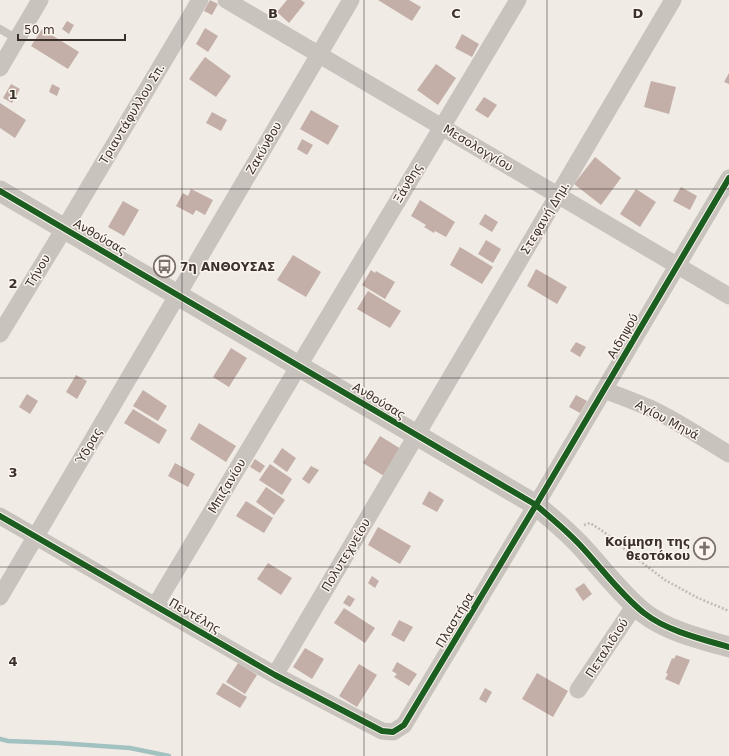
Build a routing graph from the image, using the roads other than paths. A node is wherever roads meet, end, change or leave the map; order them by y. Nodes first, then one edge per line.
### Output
1 (40, 0) edge
2 (200, 0) edge
3 (226, 0) edge
4 (351, 0) edge
5 (518, 0) edge
6 (673, 0) edge
7 (0, 29) edge
8 (17, 39) junction
9 (319, 55) junction
10 (0, 68) edge
11 (441, 127) junction
12 (729, 178) edge
13 (0, 191) edge
14 (558, 195) junction
15 (64, 229) junction
16 (677, 266) junction
17 (178, 295) junction
18 (729, 296) edge
19 (0, 334) edge
20 (299, 366) junction
21 (604, 390) junction
22 (417, 435) junction
23 (728, 452) edge
24 (536, 505) junction
25 (0, 516) edge
26 (36, 536) junction
27 (0, 597) edge
28 (635, 605) junction
29 (155, 606) junction
30 (729, 648) edge
31 (275, 675) junction
32 (578, 690) dead end
33 (382, 731) joint

1 - 8 street
2 - 15 street, Τριαντάφυλλου Σπ.
3 - 9 street, Μεσολογγίου
4 - 9 street, Ζακύνθου
5 - 11 street, Ξάνθης
6 - 14 street, Στεφανή Δημ.
7 - 8 lane
8 - 10 street
9 - 11 street, Μεσολογγίου
9 - 17 street, Ζακύνθου
11 - 14 street, Μεσολογγίου
11 - 20 street, Ξάνθης
12 - 16 street, Αιδηψού
13 - 15 street, Ανθούσας
14 - 16 street, Μεσολογγίου
14 - 22 street, Στεφανή Δημ.
15 - 17 street, Ανθούσας
15 - 19 street, Τήνου
16 - 18 street, Μεσολογγίου
16 - 21 street, Αιδηψού
17 - 20 street, Ανθούσας
17 - 26 street, Ύδρας
20 - 22 street, Ανθούσας
20 - 29 street, Μπιζανίου
21 - 23 street, Αγίου Μηνά
21 - 24 street, Αιδηψού
22 - 24 street, Ανθούσας
22 - 31 street, Πολυτεχνείου
24 - 28 street, Ανθούσας
24 - 33 street, Πλαστήρα
25 - 26 street, Πεντέλης
26 - 27 street, Ύδρας
26 - 29 street, Πεντέλης
28 - 30 street, Ανθούσας
28 - 32 street, Πεταλιδιού
29 - 31 street, Πεντέλης
31 - 33 street, Πεντέλης

